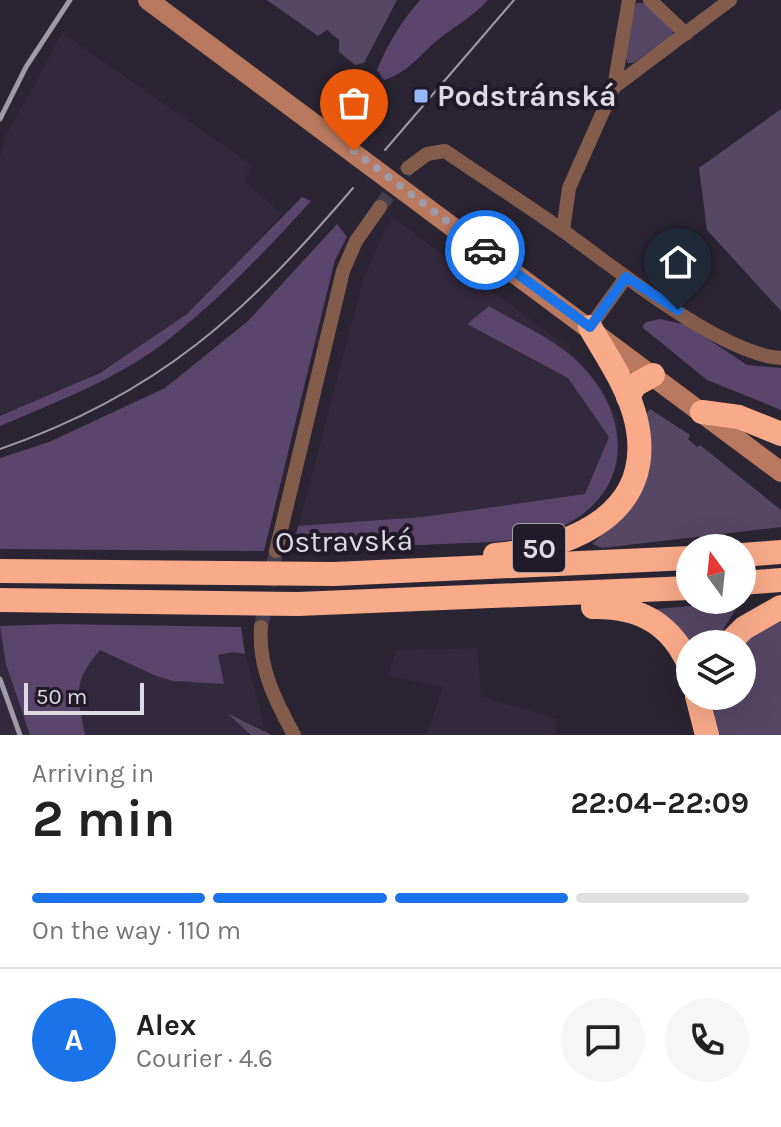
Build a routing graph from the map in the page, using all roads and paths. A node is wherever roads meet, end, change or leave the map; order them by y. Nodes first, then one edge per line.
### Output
1 (148, 0) edge
2 (629, 0) edge
3 (650, 0) edge
4 (730, 0) edge
5 (686, 34) junction
6 (614, 87) junction
7 (408, 168) tunnel mouth
8 (380, 207) tunnel mouth
9 (563, 231) junction
10 (626, 277) junction
11 (590, 327) junction
12 (781, 358) edge
13 (653, 375) junction
14 (628, 397) junction
15 (702, 412) junction
16 (781, 434) edge
17 (781, 472) edge
18 (276, 551) tunnel mouth
19 (781, 552) edge
20 (756, 554) edge
21 (676, 559) edge
22 (0, 571) edge
23 (334, 574) junction
24 (781, 580) edge
25 (756, 582) edge
26 (676, 589) edge
27 (483, 599) junction
28 (0, 600) edge
29 (781, 607) edge
30 (261, 627) tunnel mouth
31 (742, 630) edge
32 (676, 643) edge
33 (294, 735) edge

1 - 11 main road
2 - 6 street
3 - 5 street
4 - 5 street
5 - 6 street
6 - 9 street
7 - 9 street
8 - 18 street
9 - 10 street
10 - 11 street
10 - 12 street
11 - 13 main road
11 - 14 highway, 50
13 - 14 highway
13 - 15 main road
14 - 23 highway, 50
15 - 16 highway
15 - 17 main road
19 - 20 highway
21 - 23 highway, Ostravská / 50
22 - 23 highway, Ostravská / 50
24 - 25 highway
26 - 27 highway, Ostravská / 50
27 - 28 highway, Ostravská / 50
27 - 32 highway, 50
29 - 31 highway
30 - 33 street

